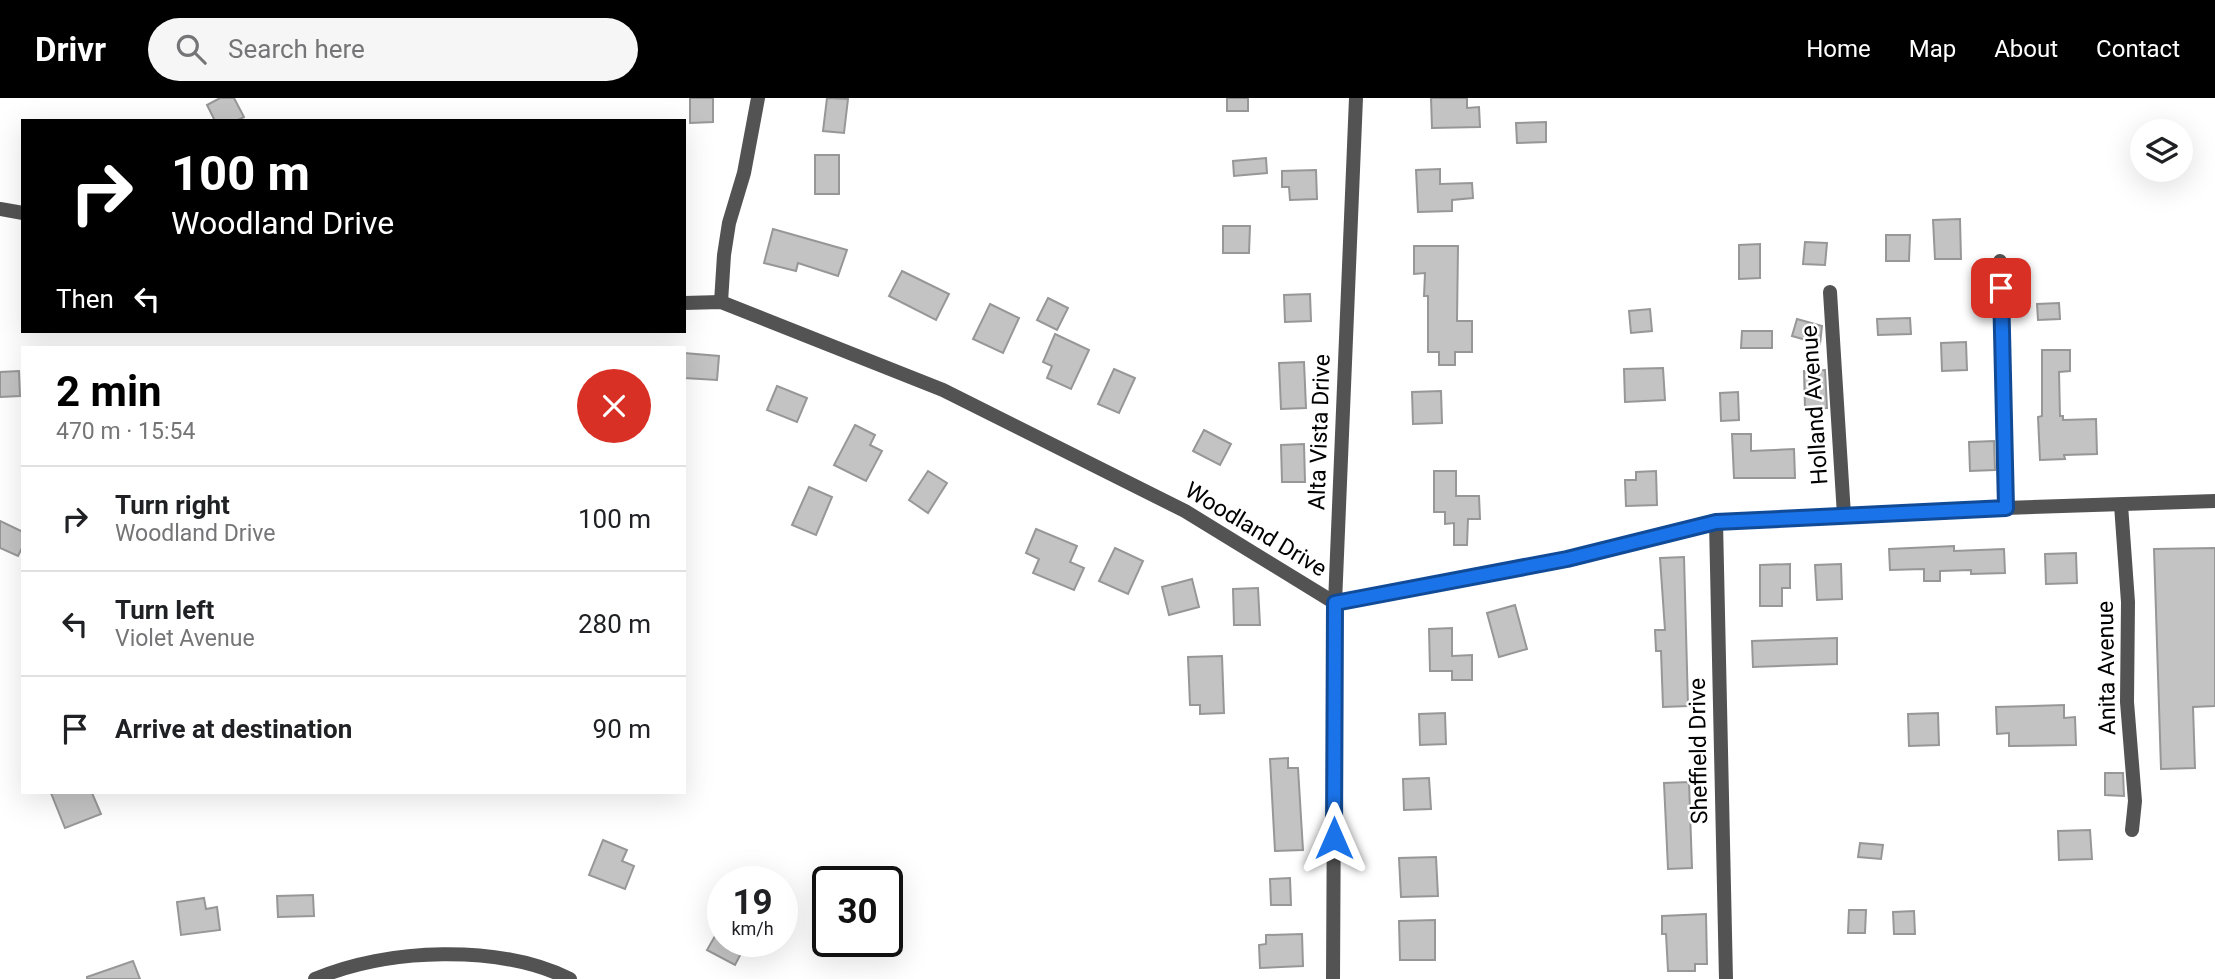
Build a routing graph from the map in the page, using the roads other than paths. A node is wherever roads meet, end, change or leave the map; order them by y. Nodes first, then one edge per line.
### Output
1 (758, 98) edge
2 (1356, 98) edge
3 (0, 209) edge
4 (21, 213) edge
5 (2000, 261) dead end
6 (1830, 292) dead end
7 (721, 302) junction
8 (686, 303) edge
9 (2215, 502) edge
10 (2121, 505) junction
11 (2006, 508) junction
12 (1844, 515) junction
13 (1716, 522) junction
14 (1335, 603) junction
15 (2132, 830) dead end
16 (315, 979) edge
17 (570, 979) edge
18 (1333, 979) edge
19 (1726, 979) edge

1 - 7 street
2 - 14 street, Alta Vista Drive
3 - 4 street
5 - 11 street
6 - 12 street, Holland Avenue
7 - 8 street, Woodland Drive
7 - 14 street, Woodland Drive
9 - 10 street, Woodland Drive
10 - 11 street, Woodland Drive
10 - 15 street, Anita Avenue
11 - 12 street, Woodland Drive
12 - 13 street, Woodland Drive
13 - 14 street, Woodland Drive
13 - 19 street, Sheffield Drive
14 - 18 street, Alta Vista Drive
16 - 17 street

